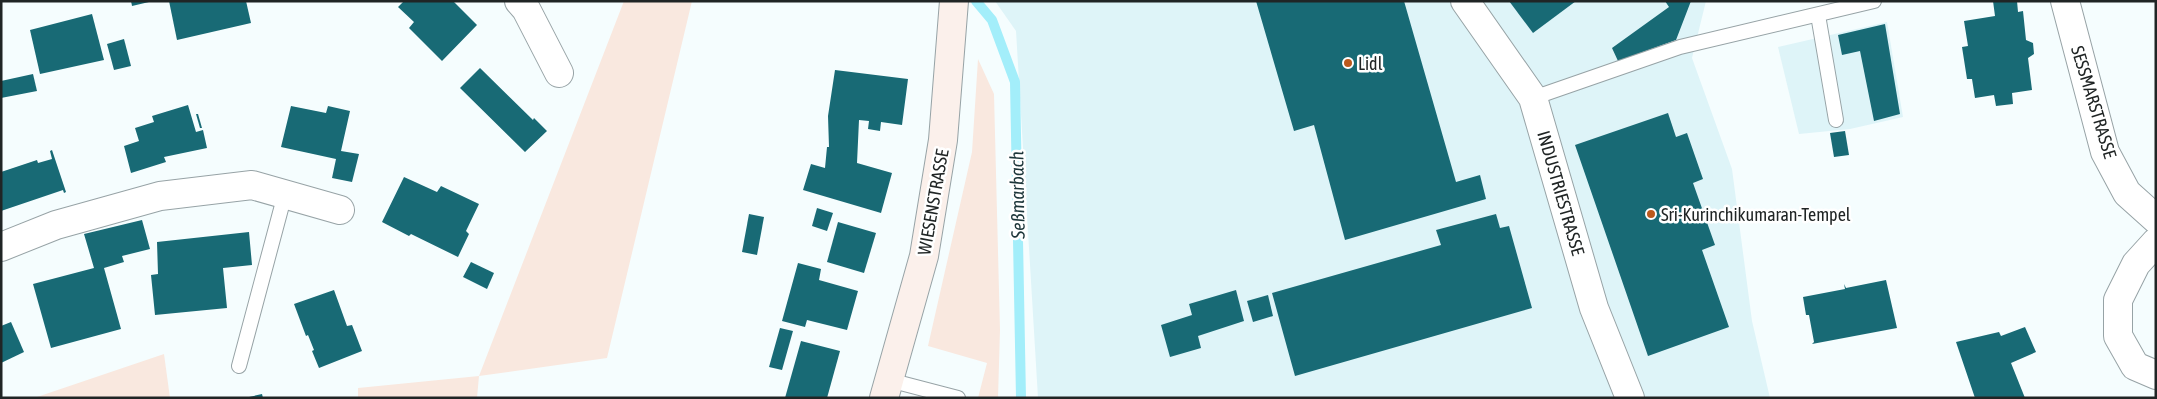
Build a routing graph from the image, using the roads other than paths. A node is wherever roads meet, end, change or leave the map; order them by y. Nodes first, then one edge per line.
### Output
1 (519, 1) edge
2 (954, 1) edge
3 (1465, 1) edge
4 (1874, 1) edge
5 (2065, 1) edge
6 (1818, 15) junction
7 (559, 73) dead end
8 (1533, 98) junction
9 (1836, 120) dead end
10 (285, 194) junction
11 (340, 210) dead end
12 (2156, 219) edge
13 (2156, 242) edge
14 (1, 247) edge
15 (239, 366) dead end
16 (2156, 375) edge
17 (887, 389) edge
18 (958, 398) edge
19 (1630, 398) edge

1 - 7 street
2 - 17 main road, WIESENSTRASSE
3 - 8 street, INDUSTRIESTRASSE
4 - 6 lane
5 - 12 street, SESSMARSTRASSE
6 - 8 lane
6 - 9 lane
8 - 19 street, INDUSTRIESTRASSE
10 - 11 street
10 - 14 street
10 - 15 lane
13 - 16 street
17 - 18 lane

